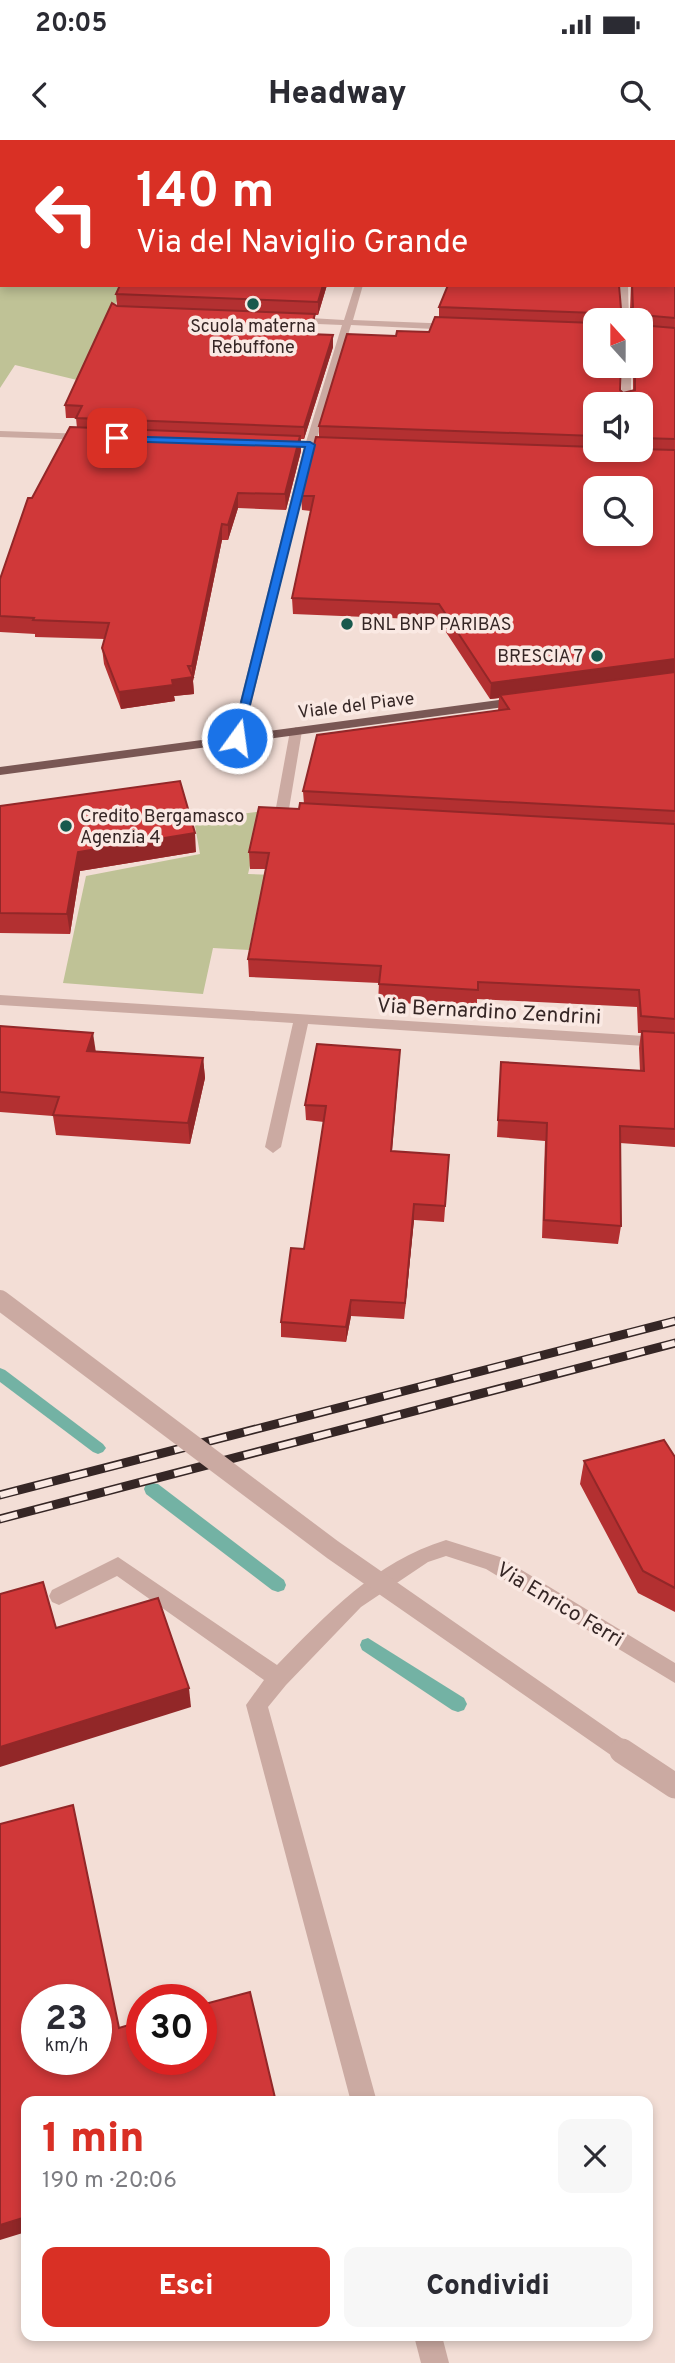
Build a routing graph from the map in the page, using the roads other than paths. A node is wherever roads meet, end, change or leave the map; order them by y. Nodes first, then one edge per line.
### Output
1 (358, 287) edge
2 (624, 287) edge
3 (625, 308) edge
4 (281, 319) edge
5 (349, 322) junction
6 (458, 327) edge
7 (3, 434) edge
8 (103, 437) edge
9 (269, 443) edge
10 (310, 445) junction
11 (351, 446) edge
12 (0, 447) edge
13 (536, 699) edge
14 (296, 731) junction
15 (237, 738) junction
16 (0, 771) edge
17 (309, 814) edge
18 (0, 1000) edge
19 (301, 1021) junction
20 (675, 1043) edge
21 (273, 1147) dead end
22 (0, 1300) edge
23 (60, 1595) dead end
24 (675, 1674) edge
25 (278, 1678) junction
26 (675, 1786) edge
27 (362, 2096) edge
28 (429, 2341) edge
29 (435, 2363) edge

1 - 5 street
2 - 3 street
4 - 5 street
5 - 6 street
5 - 10 street
7 - 8 street
7 - 12 street
9 - 10 street
10 - 11 street
10 - 15 street
13 - 14 main road, Viale del Piave
14 - 15 main road, Viale del Piave
14 - 17 street
15 - 16 main road, Viale del Piave
18 - 19 street, Via Bernardino Zendrini
19 - 20 street, Via Bernardino Zendrini
19 - 21 street
22 - 26 street, bridge
23 - 25 street
24 - 25 street, Via Enrico Ferri
25 - 27 street, Via Enrico Ferri
28 - 29 street

